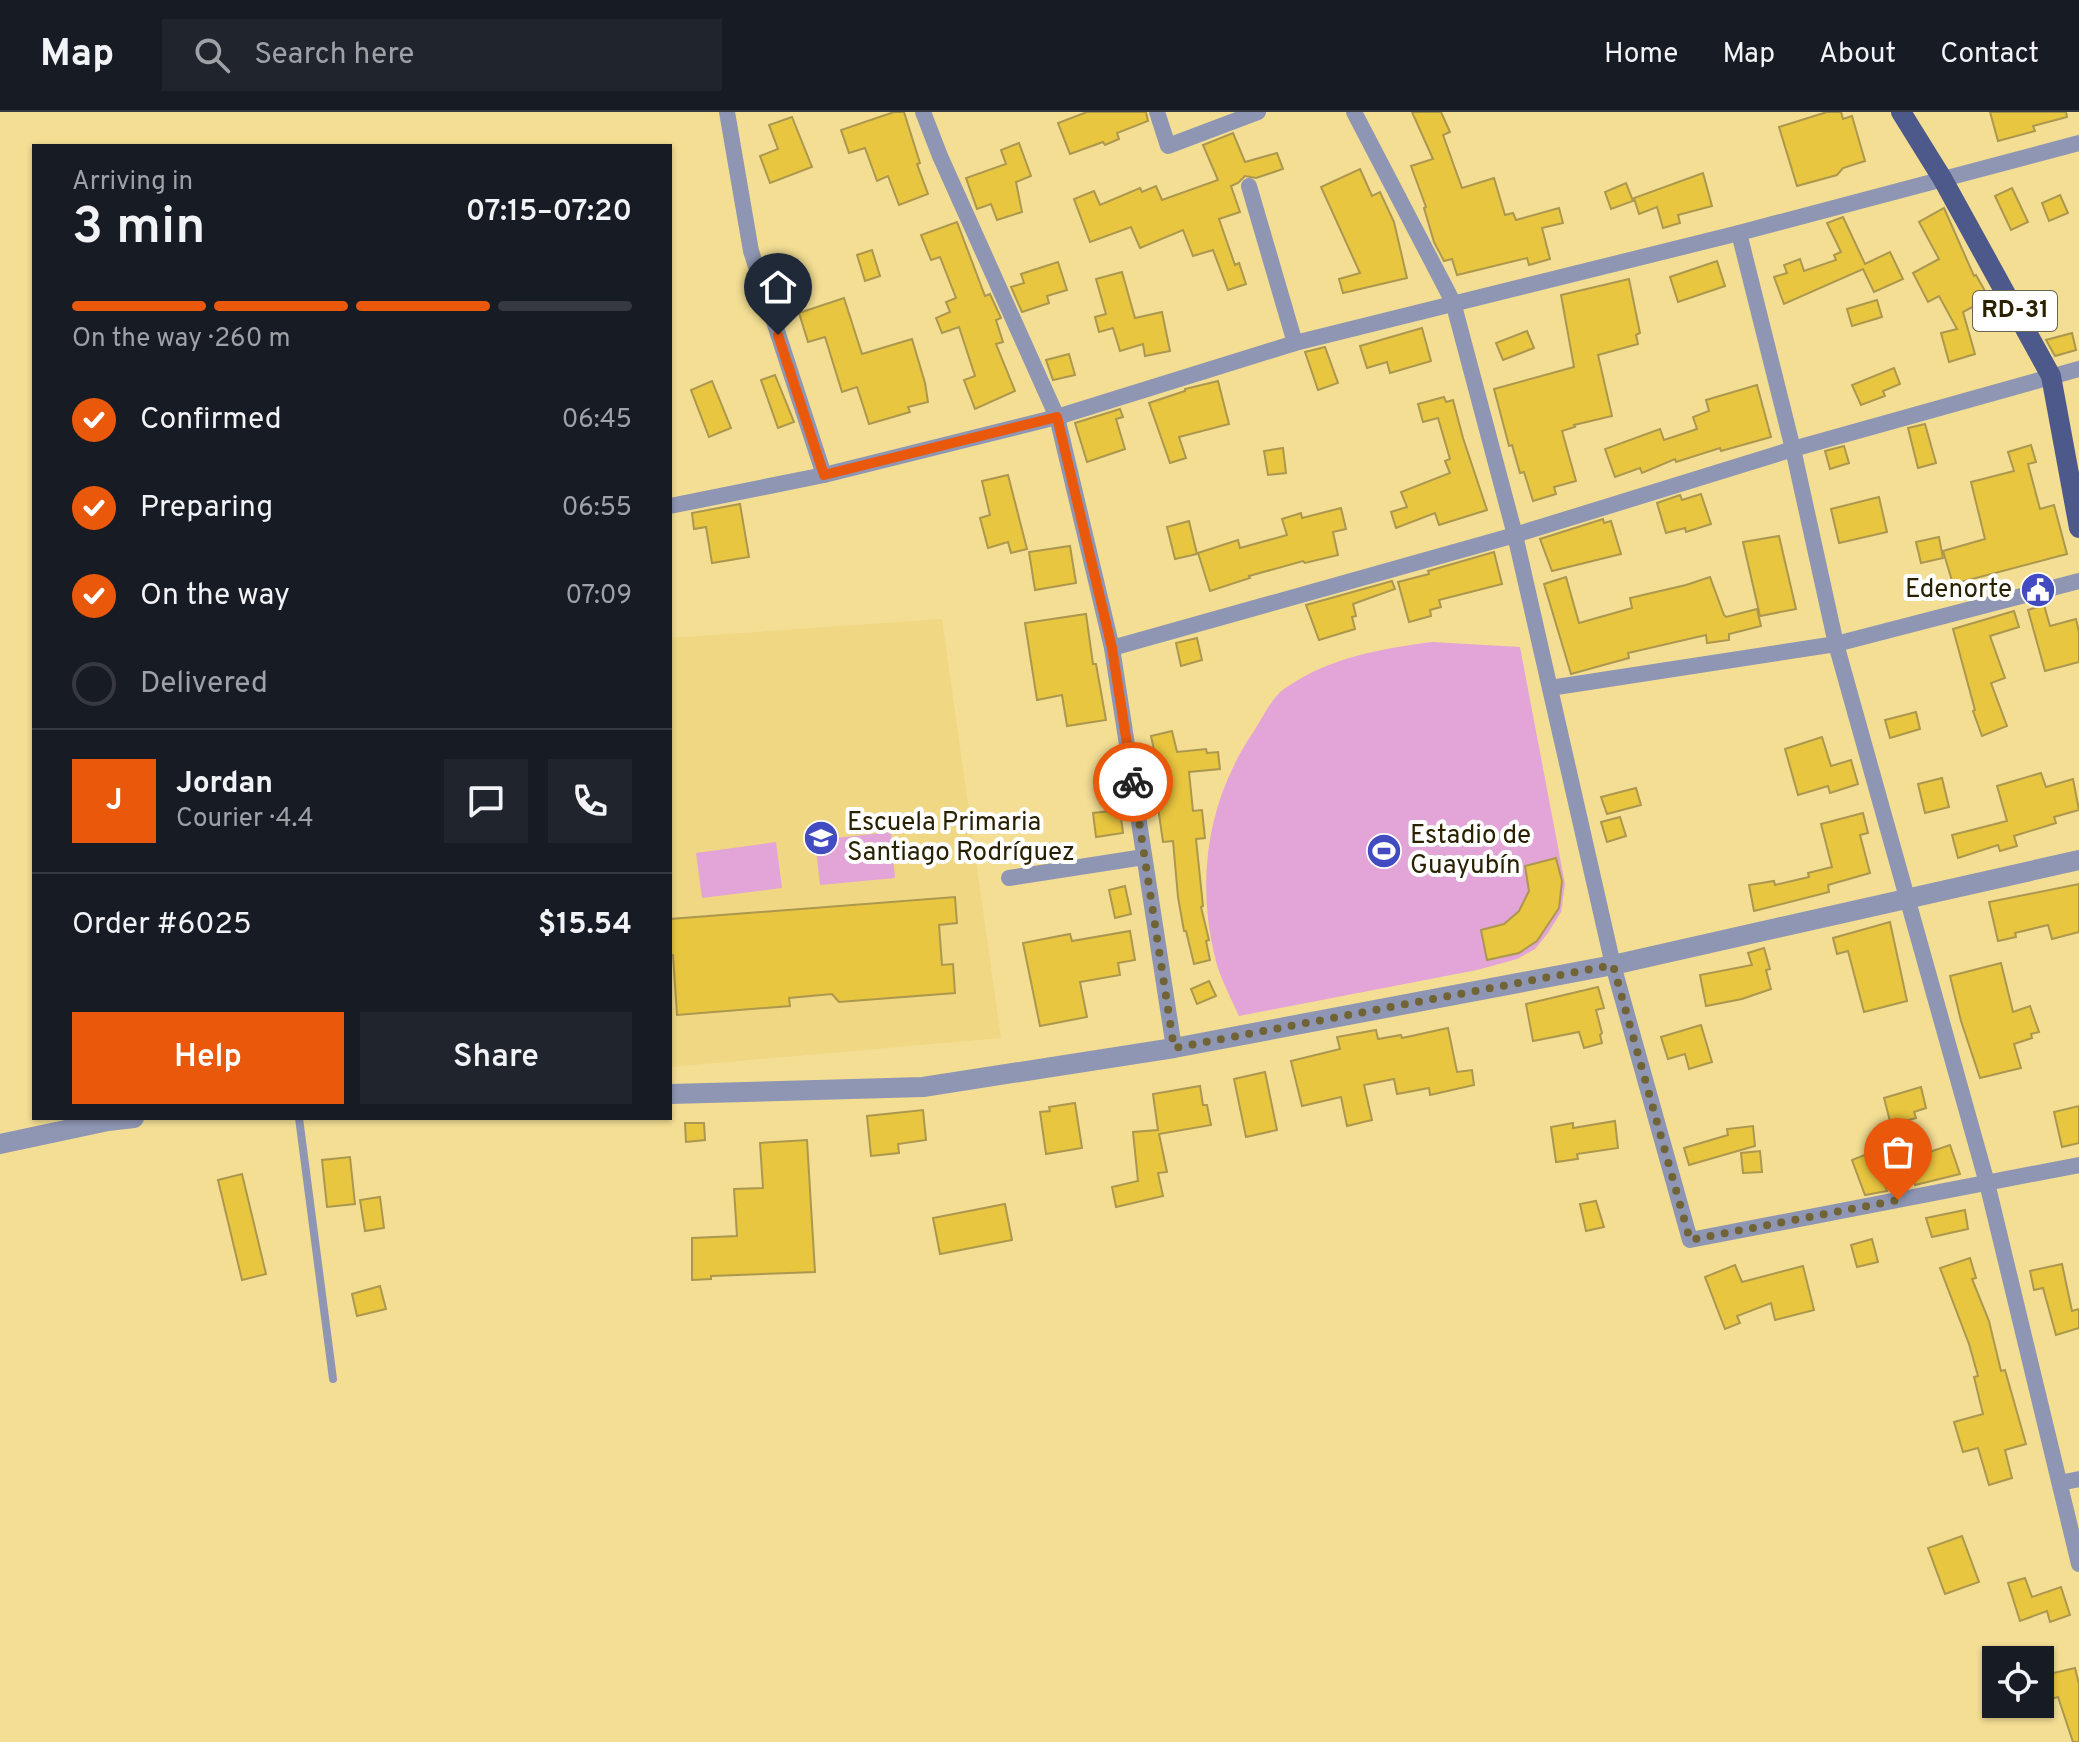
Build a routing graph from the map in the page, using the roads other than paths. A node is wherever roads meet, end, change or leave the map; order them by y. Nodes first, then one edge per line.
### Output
1 (727, 112) edge
2 (923, 112) edge
3 (1157, 112) edge
4 (1258, 112) edge
5 (1354, 112) edge
6 (1901, 112) edge
7 (2079, 143) edge
8 (1942, 178) junction
9 (1249, 186) dead end
10 (1739, 233) junction
11 (1453, 302) junction
12 (1295, 343) junction
13 (2079, 369) edge
14 (2051, 376) junction
15 (1057, 417) junction
16 (1793, 449) junction
17 (824, 475) junction
18 (672, 506) edge
19 (2079, 528) edge
20 (1515, 535) junction
21 (2079, 581) edge
22 (1836, 644) junction
23 (1112, 648) junction
24 (1550, 688) junction
25 (1144, 857) junction
26 (2079, 860) edge
27 (1009, 878) dead end
28 (1907, 899) junction
29 (1613, 965) junction
30 (1174, 1048) junction
31 (672, 1094) edge
32 (117, 1120) edge
33 (299, 1120) edge
34 (0, 1144) edge
35 (2079, 1165) edge
36 (1987, 1183) junction
37 (333, 1379) dead end
38 (2079, 1479) edge
39 (2060, 1483) junction
40 (2079, 1564) edge

1 - 17 street
2 - 15 street
3 - 4 street
5 - 11 street
6 - 8 main road, RD-31
7 - 8 street
8 - 10 street
8 - 14 main road, RD-31
9 - 12 street
10 - 11 street
10 - 16 street
11 - 12 street
11 - 20 street
12 - 15 street
13 - 14 street
14 - 16 street
14 - 19 main road, RD-31
15 - 17 street
15 - 23 street
16 - 20 street
16 - 22 street
17 - 18 street
20 - 23 street
20 - 24 street
21 - 22 street
22 - 24 street
22 - 28 street
23 - 25 street
24 - 29 street
25 - 27 street
25 - 30 street
26 - 28 street
28 - 29 street
28 - 36 street
29 - 30 street
29 - 36 street
30 - 31 street
32 - 34 street
33 - 37 lane
35 - 36 street
36 - 39 street
38 - 39 street
39 - 40 street

